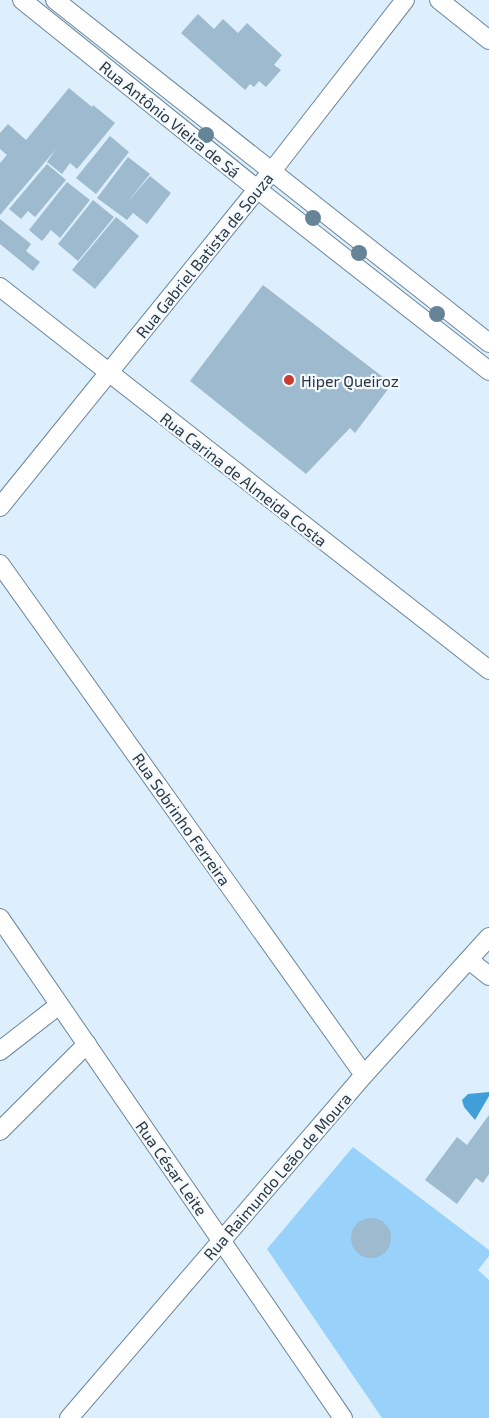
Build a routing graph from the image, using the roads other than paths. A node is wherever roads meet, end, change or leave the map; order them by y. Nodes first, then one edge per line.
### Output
1 (55, 0) edge
2 (405, 0) edge
3 (439, 0) edge
4 (24, 1) edge
5 (489, 40) edge
6 (272, 171) junction
7 (257, 189) junction
8 (0, 287) edge
9 (489, 343) edge
10 (489, 371) edge
11 (109, 373) junction
12 (0, 507) edge
13 (0, 564) edge
14 (489, 670) edge
15 (0, 918) edge
16 (489, 937) edge
17 (469, 960) junction
18 (489, 976) edge
19 (59, 1005) junction
20 (87, 1044) junction
21 (0, 1051) edge
22 (364, 1075) junction
23 (0, 1131) edge
24 (222, 1240) junction
25 (69, 1418) edge
26 (343, 1418) edge

1 - 6 street, Rua Antônio Vieira de Sá
2 - 6 street, Rua Gabriel Batista de Souza
3 - 5 street
4 - 7 street, Rua Antônio Vieira de Sá
6 - 7 street, Rua Gabriel Batista de Souza
6 - 9 street, Rua Antônio Vieira de Sá
7 - 10 street, Rua Antônio Vieira de Sá
7 - 11 street, Rua Gabriel Batista de Souza
8 - 11 street, Rua Carina de Almeida Costa
11 - 12 street, Rua Gabriel Batista de Souza
11 - 14 street, Rua Carina de Almeida Costa
13 - 22 street, Rua Sobrinho Ferreira
15 - 19 street, Rua César Leite
16 - 17 street, Rua Raimundo Leão de Moura
17 - 18 street
17 - 22 street, Rua Raimundo Leão de Moura
19 - 20 street, Rua César Leite
19 - 21 street
20 - 23 street
20 - 24 street, Rua César Leite
22 - 24 street, Rua Raimundo Leão de Moura
24 - 25 street, Rua Raimundo Leão de Moura
24 - 26 street, Rua César Leite

